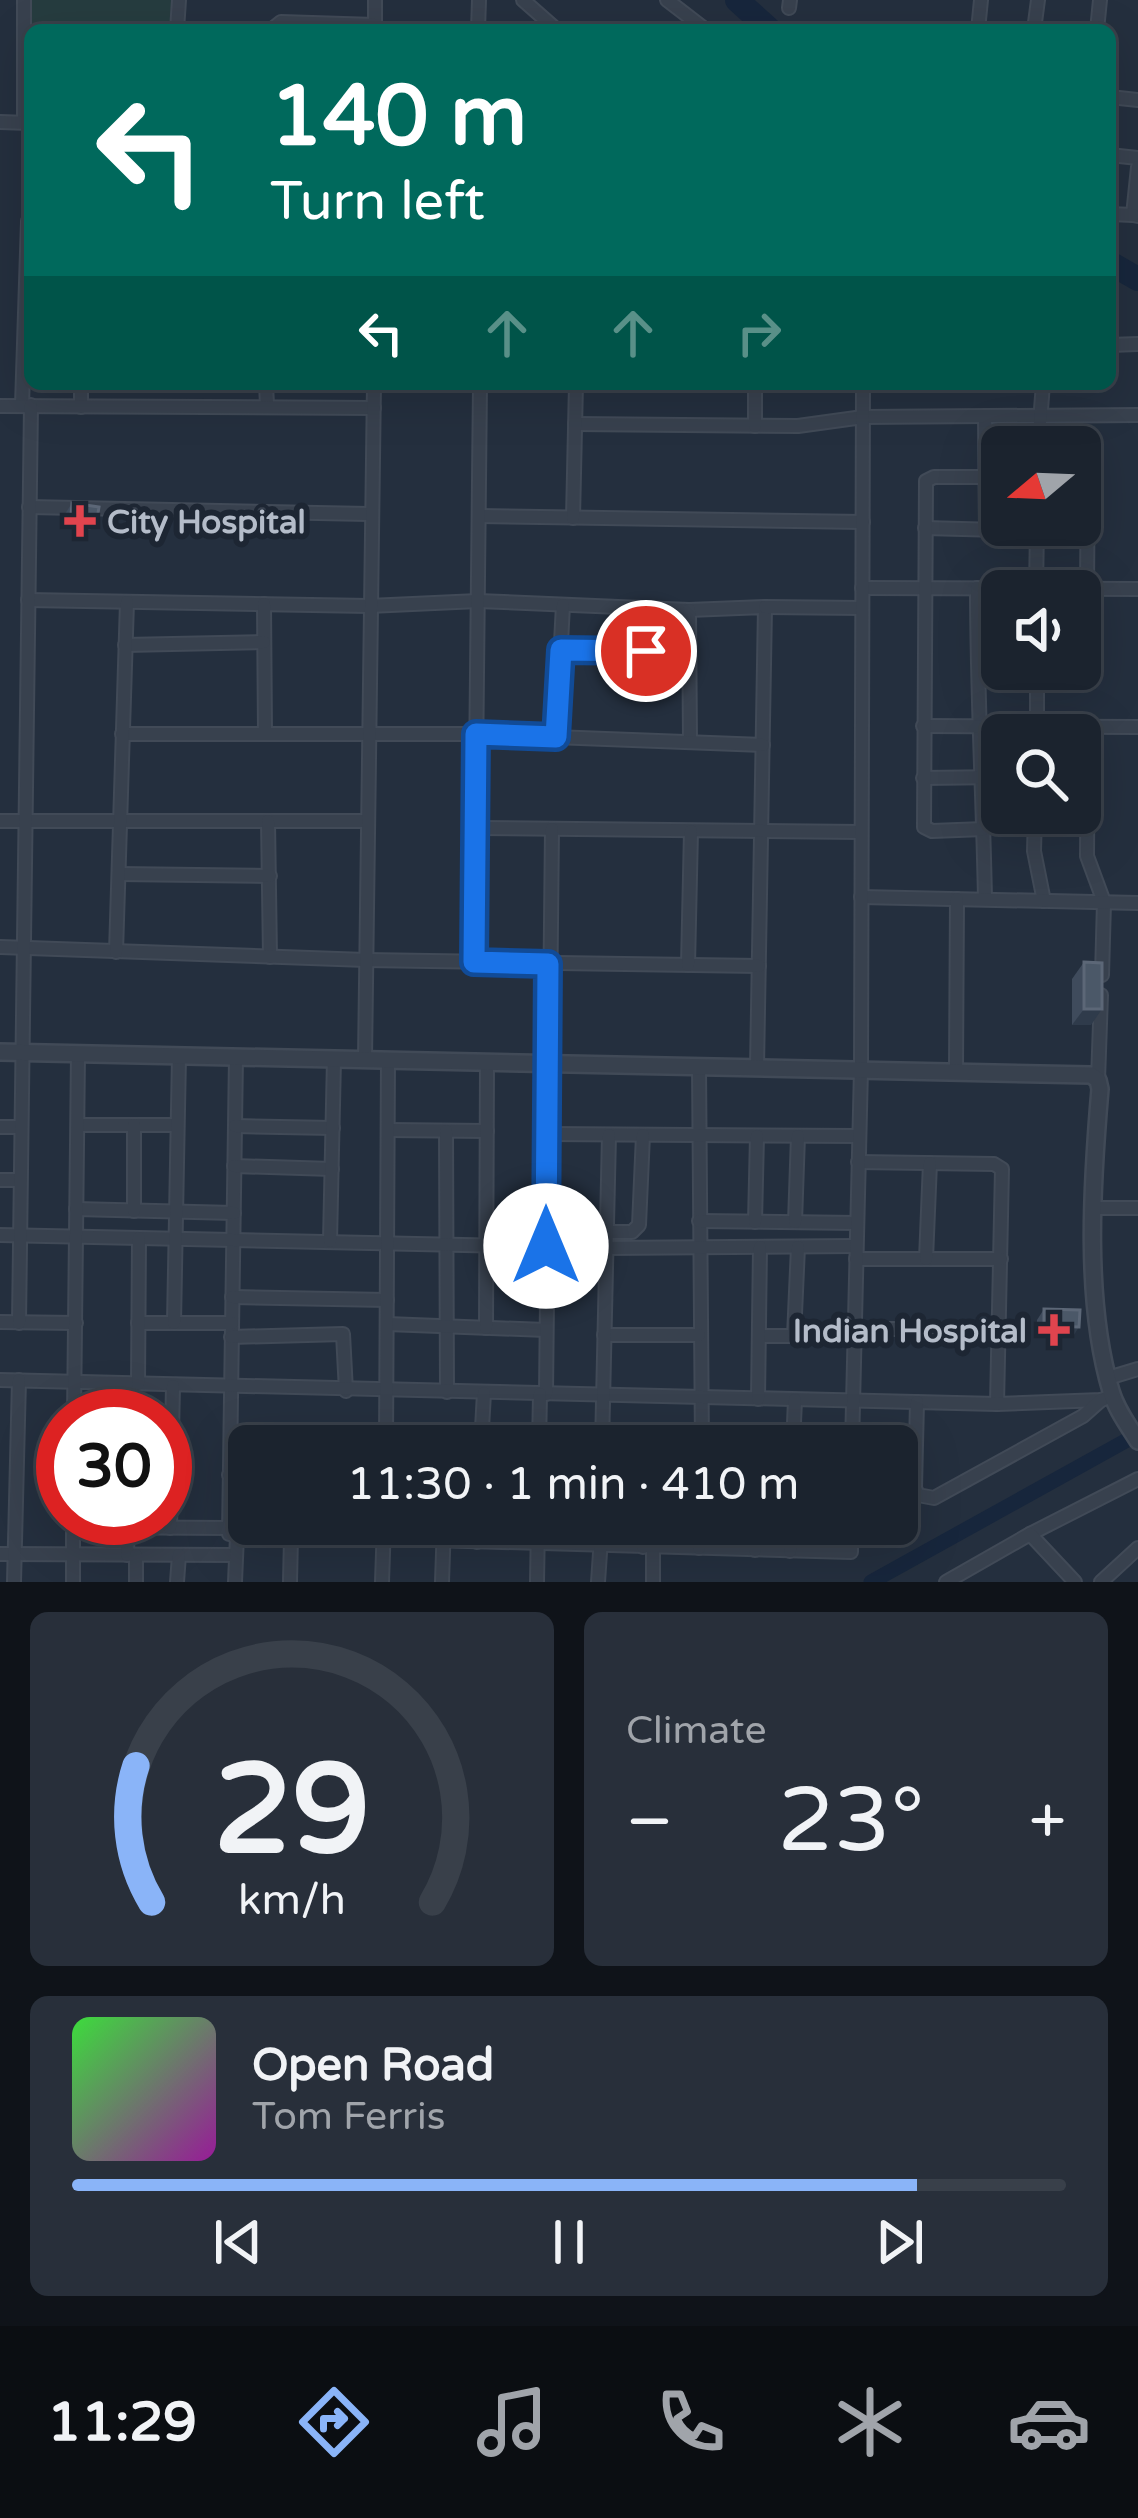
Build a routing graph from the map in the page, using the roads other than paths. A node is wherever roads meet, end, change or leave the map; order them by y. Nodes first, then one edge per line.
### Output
1 (524, 0) edge
2 (668, 0) edge
3 (278, 24) edge
4 (312, 24) edge
5 (550, 24) edge
6 (698, 24) edge
7 (1138, 167) edge
8 (1135, 215) edge
9 (10, 221) dead end
10 (24, 221) edge
11 (26, 390) edge
12 (81, 390) edge
13 (266, 390) edge
14 (374, 390) edge
15 (480, 390) edge
16 (576, 390) edge
17 (755, 390) edge
18 (863, 390) edge
19 (1043, 390) edge
20 (26, 405) junction
21 (267, 405) junction
22 (0, 406) edge
23 (81, 407) junction
24 (374, 407) junction
25 (1138, 415) edge
26 (985, 416) junction
27 (1042, 416) junction
28 (863, 417) junction
29 (575, 424) junction
30 (755, 426) junction
31 (985, 426) edge
32 (1041, 426) edge
33 (981, 477) edge
34 (29, 507) junction
35 (369, 514) junction
36 (478, 517) junction
37 (573, 518) junction
38 (862, 522) junction
39 (926, 527) junction
40 (981, 530) edge
41 (862, 588) junction
42 (925, 588) junction
43 (977, 588) junction
44 (981, 588) edge
45 (1101, 589) edge
46 (1138, 589) edge
47 (28, 600) junction
48 (478, 601) junction
49 (127, 602) junction
50 (264, 604) junction
51 (563, 604) junction
52 (369, 606) junction
53 (765, 607) junction
54 (862, 608) junction
55 (688, 610) junction
56 (265, 642) junction
57 (125, 645) junction
58 (561, 650) junction
59 (689, 651) junction
60 (923, 726) junction
61 (976, 727) junction
62 (981, 727) edge
63 (1101, 727) edge
64 (1138, 728) edge
65 (122, 734) junction
66 (266, 734) junction
67 (368, 734) junction
68 (476, 734) junction
69 (556, 737) junction
70 (690, 742) junction
71 (763, 745) junction
72 (981, 763) edge
73 (981, 777) edge
74 (923, 778) junction
75 (0, 821) edge
76 (23, 821) junction
77 (118, 821) junction
78 (268, 821) junction
79 (367, 821) junction
80 (475, 828) junction
81 (981, 829) edge
82 (552, 830) junction
83 (691, 831) junction
84 (761, 832) junction
85 (862, 832) junction
86 (984, 834) edge
87 (1034, 834) edge
88 (1087, 834) edge
89 (119, 874) junction
90 (270, 876) junction
91 (861, 897) junction
92 (957, 899) junction
93 (985, 899) junction
94 (1044, 901) junction
95 (1104, 902) junction
96 (1138, 903) edge
97 (0, 946) edge
98 (26, 948) junction
99 (116, 952) junction
100 (269, 957) junction
101 (366, 960) junction
102 (474, 962) junction
103 (548, 964) junction
104 (688, 965) junction
105 (759, 966) junction
106 (0, 1052) edge
107 (24, 1053) junction
108 (78, 1054) junction
109 (179, 1056) junction
110 (236, 1057) junction
111 (334, 1059) junction
112 (365, 1059) junction
113 (388, 1060) junction
114 (488, 1062) junction
115 (547, 1063) junction
116 (699, 1066) junction
117 (757, 1067) junction
118 (861, 1069) junction
119 (956, 1071) junction
120 (1098, 1080) junction
121 (79, 1125) junction
122 (134, 1125) junction
123 (177, 1125) junction
124 (235, 1126) junction
125 (0, 1127) edge
126 (22, 1127) junction
127 (333, 1128) junction
128 (388, 1130) junction
129 (446, 1131) junction
130 (487, 1131) junction
131 (547, 1134) junction
132 (609, 1135) junction
133 (643, 1135) junction
134 (699, 1136) junction
135 (757, 1136) junction
136 (798, 1136) junction
137 (859, 1136) junction
138 (858, 1162) junction
139 (930, 1163) junction
140 (234, 1166) junction
141 (332, 1169) junction
142 (0, 1180) edge
143 (20, 1180) junction
144 (1095, 1208) junction
145 (1138, 1208) edge
146 (76, 1209) junction
147 (134, 1210) junction
148 (175, 1211) junction
149 (234, 1213) junction
150 (699, 1221) junction
151 (755, 1222) junction
152 (795, 1222) junction
153 (857, 1223) junction
154 (607, 1232) junction
155 (0, 1235) edge
156 (19, 1235) junction
157 (76, 1237) junction
158 (139, 1238) junction
159 (175, 1238) junction
160 (233, 1238) junction
161 (330, 1241) junction
162 (387, 1243) junction
163 (447, 1244) junction
164 (486, 1245) junction
165 (546, 1246) junction
166 (760, 1247) junction
167 (798, 1247) junction
168 (606, 1248) junction
169 (699, 1249) junction
170 (856, 1252) junction
171 (926, 1259) junction
172 (1001, 1259) junction
173 (232, 1297) junction
174 (387, 1300) junction
175 (0, 1322) edge
176 (19, 1323) junction
177 (76, 1323) junction
178 (138, 1323) junction
179 (174, 1323) junction
180 (387, 1324) junction
181 (447, 1326) junction
182 (485, 1328) junction
183 (999, 1329) junction
184 (231, 1330) junction
185 (546, 1330) junction
186 (854, 1333) junction
187 (604, 1335) junction
188 (698, 1335) junction
189 (759, 1336) junction
190 (794, 1336) junction
191 (1138, 1369) edge
192 (1108, 1378) junction
193 (0, 1380) edge
194 (19, 1381) junction
195 (75, 1381) junction
196 (138, 1384) junction
197 (173, 1386) junction
198 (230, 1388) junction
199 (75, 1389) edge
200 (173, 1389) edge
201 (346, 1390) junction
202 (387, 1391) junction
203 (447, 1393) junction
204 (484, 1393) junction
205 (543, 1394) junction
206 (602, 1396) junction
207 (704, 1398) junction
208 (1106, 1398) junction
209 (758, 1399) junction
210 (795, 1400) junction
211 (852, 1400) junction
212 (917, 1402) junction
213 (997, 1403) junction
214 (230, 1425) edge
215 (386, 1425) edge
216 (482, 1425) edge
217 (541, 1425) edge
218 (602, 1425) edge
219 (703, 1425) edge
220 (794, 1425) edge
221 (852, 1425) edge
222 (1138, 1441) edge
223 (0, 1442) edge
224 (17, 1442) junction
225 (1138, 1479) edge
226 (0, 1496) edge
227 (15, 1497) junction
228 (192, 1529) edge
229 (228, 1532) edge
230 (1030, 1534) junction
231 (73, 1545) edge
232 (131, 1545) edge
233 (234, 1545) edge
234 (291, 1545) edge
235 (383, 1545) edge
236 (443, 1545) edge
237 (538, 1545) edge
238 (570, 1545) edge
239 (699, 1545) edge
240 (754, 1545) edge
241 (790, 1545) edge
242 (851, 1545) edge
243 (602, 1546) junction
244 (648, 1547) junction
245 (699, 1548) junction
246 (1138, 1548) edge
247 (754, 1550) junction
248 (790, 1551) junction
249 (7, 1554) edge
250 (73, 1554) junction
251 (132, 1555) junction
252 (178, 1555) junction
253 (236, 1555) junction
254 (14, 1582) edge
255 (73, 1582) edge
256 (136, 1582) edge
257 (177, 1582) edge
258 (235, 1582) edge
259 (290, 1582) edge
260 (382, 1582) edge
261 (442, 1582) edge
262 (537, 1582) edge
263 (598, 1582) edge
264 (653, 1582) edge
265 (946, 1582) edge
266 (1076, 1582) edge
267 (1101, 1582) edge

1 - 5 street
2 - 6 street
3 - 4 street
7 - 8 street
9 - 10 street
11 - 20 street
12 - 23 street
13 - 21 street
14 - 24 street
15 - 36 street
16 - 29 street
17 - 30 street
18 - 28 street
19 - 27 street
20 - 22 street
20 - 23 street
20 - 34 street
21 - 23 street
21 - 24 street
24 - 35 street
25 - 27 street
26 - 27 street
26 - 28 street
26 - 31 street
27 - 32 street
28 - 30 street
28 - 38 street
29 - 30 street
29 - 37 street
33 - 39 street
34 - 35 street
34 - 47 street
35 - 52 street
36 - 37 street
36 - 48 street
37 - 38 street
38 - 41 street
39 - 40 street
39 - 42 street
41 - 42 street
41 - 54 street
42 - 43 street
42 - 60 street
43 - 44 street
43 - 61 street
45 - 46 street
47 - 49 street
47 - 76 street
48 - 51 street
48 - 52 street
48 - 68 street
49 - 50 street
49 - 57 street
50 - 52 street
50 - 56 street
51 - 55 street
51 - 58 street
52 - 67 street
53 - 54 street
53 - 55 street
53 - 71 street
54 - 85 street
55 - 59 street
56 - 57 street
56 - 66 street
57 - 65 street
58 - 59 street
58 - 69 street
59 - 70 street
60 - 61 street
60 - 74 street
61 - 62 street
61 - 72 street
63 - 64 street
65 - 66 street
65 - 77 street
66 - 67 street
67 - 68 street
67 - 79 street
68 - 69 street
68 - 80 street
69 - 70 street
70 - 71 street
71 - 84 street
73 - 74 street
74 - 81 street
75 - 76 street
76 - 77 street
76 - 98 street
77 - 78 street
77 - 89 street
78 - 79 street
78 - 90 street
79 - 101 street
80 - 82 street
80 - 102 street
82 - 83 street
82 - 103 street
83 - 84 street
83 - 104 street
84 - 85 street
84 - 105 street
85 - 91 street
86 - 93 street
87 - 94 street
88 - 95 street
89 - 90 street
89 - 99 street
90 - 100 street
91 - 92 street
91 - 118 street
92 - 93 street
92 - 119 street
93 - 94 street
94 - 95 street
95 - 96 street
95 - 120 street
97 - 98 street
98 - 99 street
98 - 107 street
99 - 100 street
100 - 101 street
101 - 102 street
101 - 112 street
102 - 103 street
103 - 104 street
103 - 115 street
104 - 105 street
105 - 117 street
106 - 107 street
107 - 108 street
107 - 126 street
108 - 109 street
108 - 121 street
109 - 110 street
109 - 123 street
110 - 111 street
110 - 124 street
111 - 112 street
111 - 127 street
112 - 113 street
113 - 114 street
113 - 128 street
114 - 115 street
114 - 130 street
115 - 116 street
115 - 131 street
116 - 117 street
116 - 134 street
117 - 118 street
118 - 119 street
118 - 137 street
119 - 120 street
120 - 144 street
121 - 122 street
121 - 146 street
122 - 123 street
122 - 147 street
123 - 148 street
124 - 127 street
124 - 140 street
125 - 126 street
126 - 143 street
127 - 141 street
128 - 129 street
128 - 162 street
129 - 130 street
129 - 163 street
130 - 164 street
131 - 132 street
131 - 165 street
132 - 133 street
132 - 154 street
133 - 134 street
133 - 154 street
134 - 135 street
134 - 150 street
135 - 136 street
135 - 151 street
136 - 137 street
136 - 152 street
137 - 138 street
138 - 139 street
138 - 153 street
139 - 171 street
139 - 172 street
140 - 141 street
140 - 149 street
141 - 161 street
142 - 143 street
143 - 156 street
144 - 145 street
144 - 192 street
146 - 147 street
146 - 157 street
147 - 148 street
148 - 149 street
148 - 159 street
149 - 160 street
150 - 151 street
150 - 169 street
151 - 152 street
152 - 153 street
153 - 170 street
154 - 168 street
155 - 156 street
156 - 157 street
156 - 176 street
157 - 158 street
157 - 177 street
158 - 159 street
158 - 178 street
159 - 160 street
159 - 179 street
160 - 161 street
160 - 173 street
161 - 162 street
162 - 163 street
162 - 174 street
163 - 164 street
163 - 181 street
164 - 165 street
164 - 182 street
165 - 168 street
165 - 185 street
166 - 167 street
166 - 169 street
166 - 189 street
167 - 170 street
167 - 190 street
168 - 169 street
168 - 187 street
169 - 188 street
170 - 171 street
170 - 186 street
171 - 172 street
172 - 183 street
173 - 174 street
173 - 184 street
174 - 180 street
175 - 176 street
176 - 177 street
177 - 195 street
178 - 179 street
178 - 196 street
179 - 184 street
180 - 181 street
180 - 202 street
181 - 182 street
181 - 203 street
182 - 185 street
183 - 186 street
183 - 213 street
184 - 198 street
184 - 201 street
185 - 205 street
186 - 190 street
186 - 211 street
187 - 188 street
187 - 206 street
188 - 207 street
189 - 190 street
189 - 209 street
191 - 192 street
192 - 208 street
193 - 194 street
194 - 195 street
194 - 224 street
195 - 196 street
195 - 199 street
196 - 197 street
197 - 198 street
197 - 200 street
198 - 201 street
198 - 214 street
201 - 202 street
202 - 203 street
202 - 215 street
203 - 204 street
204 - 205 street
204 - 216 street
205 - 206 street
205 - 217 street
206 - 207 street
206 - 218 street
207 - 209 street
207 - 219 street
208 - 212 street
208 - 213 street
208 - 222 street
209 - 210 street
210 - 211 street
210 - 220 street
211 - 212 street
211 - 221 street
212 - 213 street
223 - 224 street
224 - 227 street
225 - 230 street
226 - 227 street
227 - 249 street
228 - 229 street
230 - 265 street
230 - 266 street
231 - 250 street
232 - 251 street
233 - 253 street
234 - 259 street
235 - 260 street
236 - 261 street
237 - 262 street
238 - 243 street
239 - 245 street
240 - 247 street
241 - 248 street
242 - 248 street
243 - 244 street
243 - 263 street
244 - 245 street
244 - 264 street
245 - 247 street
246 - 267 street
247 - 248 street
249 - 250 street
249 - 254 street
250 - 251 street
250 - 255 street
251 - 252 street
251 - 256 street
252 - 253 street
252 - 257 street
253 - 258 street

